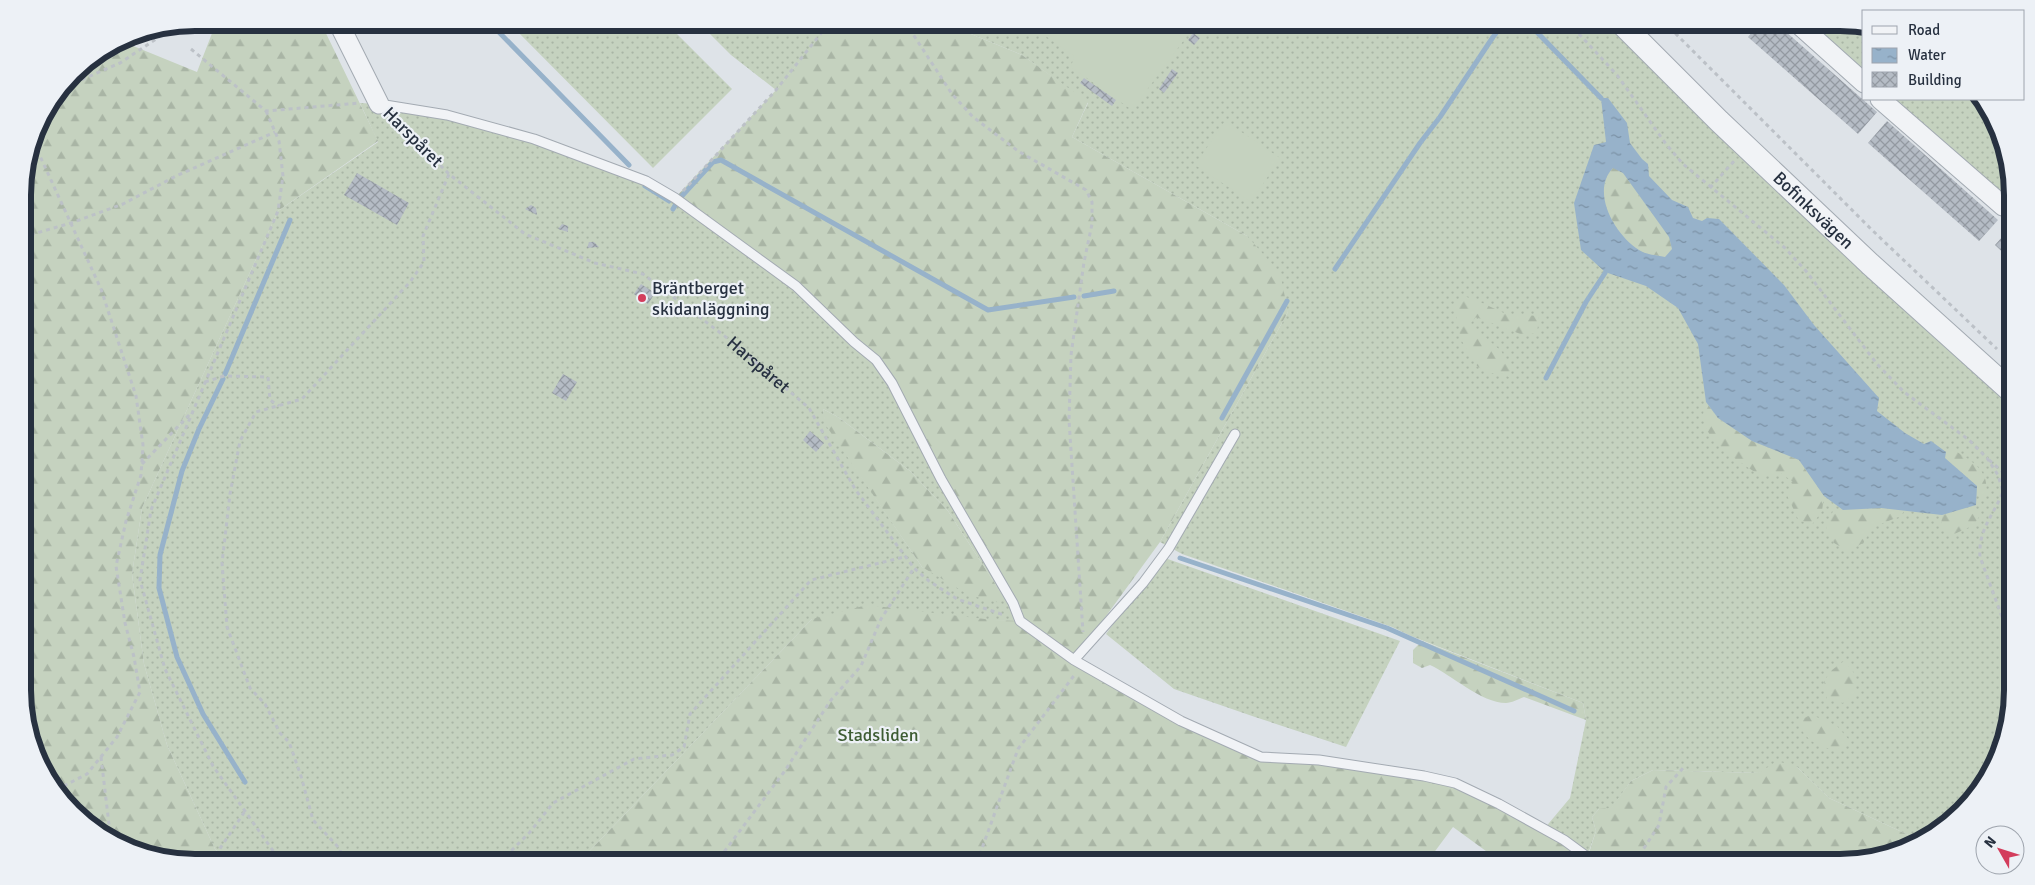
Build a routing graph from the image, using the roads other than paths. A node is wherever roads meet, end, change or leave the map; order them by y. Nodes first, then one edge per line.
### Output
1 (342, 31) edge
2 (1629, 31) edge
3 (1806, 31) edge
4 (1862, 81) edge
5 (1881, 100) edge
6 (379, 104) joint
7 (2004, 206) edge
8 (2004, 385) edge
9 (1235, 434) dead end
10 (1074, 660) junction
11 (1582, 853) edge

1 - 6 street, Harspåret
2 - 8 street, Bofinksvägen
3 - 4 street
5 - 7 street
6 - 10 lane
9 - 10 lane
10 - 11 lane

